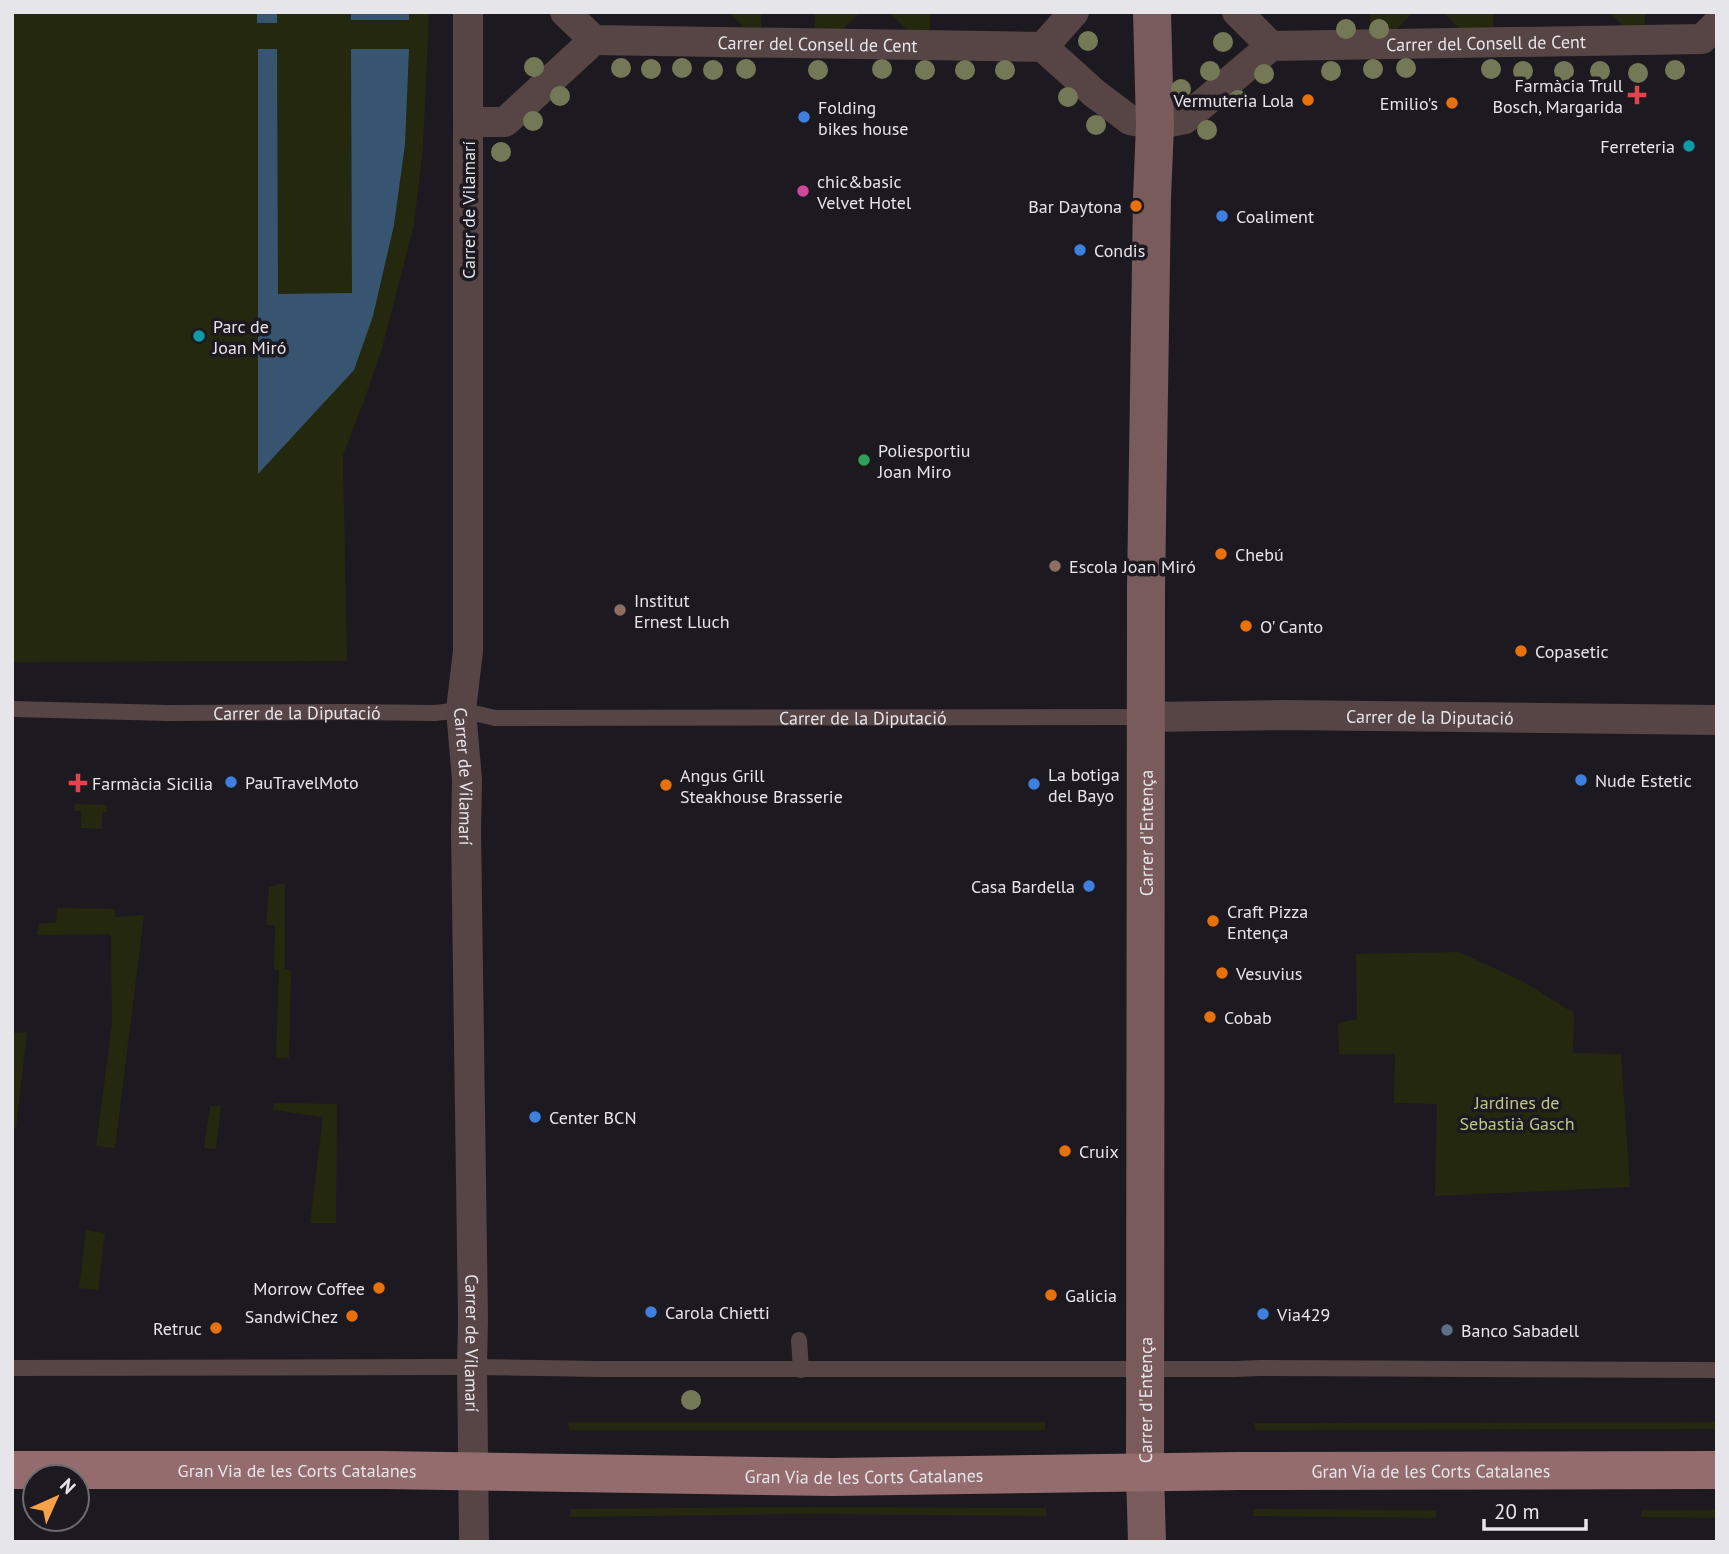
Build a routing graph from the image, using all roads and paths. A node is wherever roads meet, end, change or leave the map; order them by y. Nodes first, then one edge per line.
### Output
1 (468, 12) edge
2 (565, 12) edge
3 (1074, 12) edge
4 (1152, 12) edge
5 (1237, 12) edge
6 (1712, 39) edge
7 (594, 40) junction
8 (1271, 46) junction
9 (1043, 47) junction
10 (468, 122) junction
11 (1170, 122) junction
12 (12, 709) edge
13 (461, 710) junction
14 (1145, 717) junction
15 (1717, 720) edge
16 (799, 1340) dead end
17 (472, 1367) junction
18 (12, 1368) edge
19 (1146, 1368) junction
20 (801, 1370) junction
21 (1717, 1370) edge
22 (12, 1470) edge
23 (1717, 1470) edge
24 (474, 1472) junction
25 (1145, 1473) junction
26 (474, 1542) edge
27 (1147, 1542) edge

1 - 10 street, Carrer de Vilamarí
2 - 7 street
3 - 9 street
4 - 11 main road, Carrer d'Entença
5 - 8 street
6 - 8 street, Carrer del Consell de Cent
7 - 9 street, Carrer del Consell de Cent
7 - 10 street
8 - 11 street
9 - 11 street
10 - 13 street, Carrer de Vilamarí
11 - 14 main road, Carrer d'Entença
12 - 13 lane, Carrer de la Diputació
13 - 14 lane, Carrer de la Diputació
13 - 17 street, Carrer de Vilamarí
14 - 15 street, Carrer de la Diputació
14 - 19 main road, Carrer d'Entença
16 - 20 lane
17 - 18 lane
17 - 20 lane
17 - 24 street, Carrer de Vilamarí
19 - 20 lane
19 - 21 lane
19 - 25 main road, Carrer d'Entença
22 - 24 main road, Gran Via de les Corts Catalanes
23 - 25 main road, Gran Via de les Corts Catalanes
24 - 25 main road, Gran Via de les Corts Catalanes
24 - 26 street, Carrer de Vilamarí
25 - 27 main road, Carrer d'Entença

